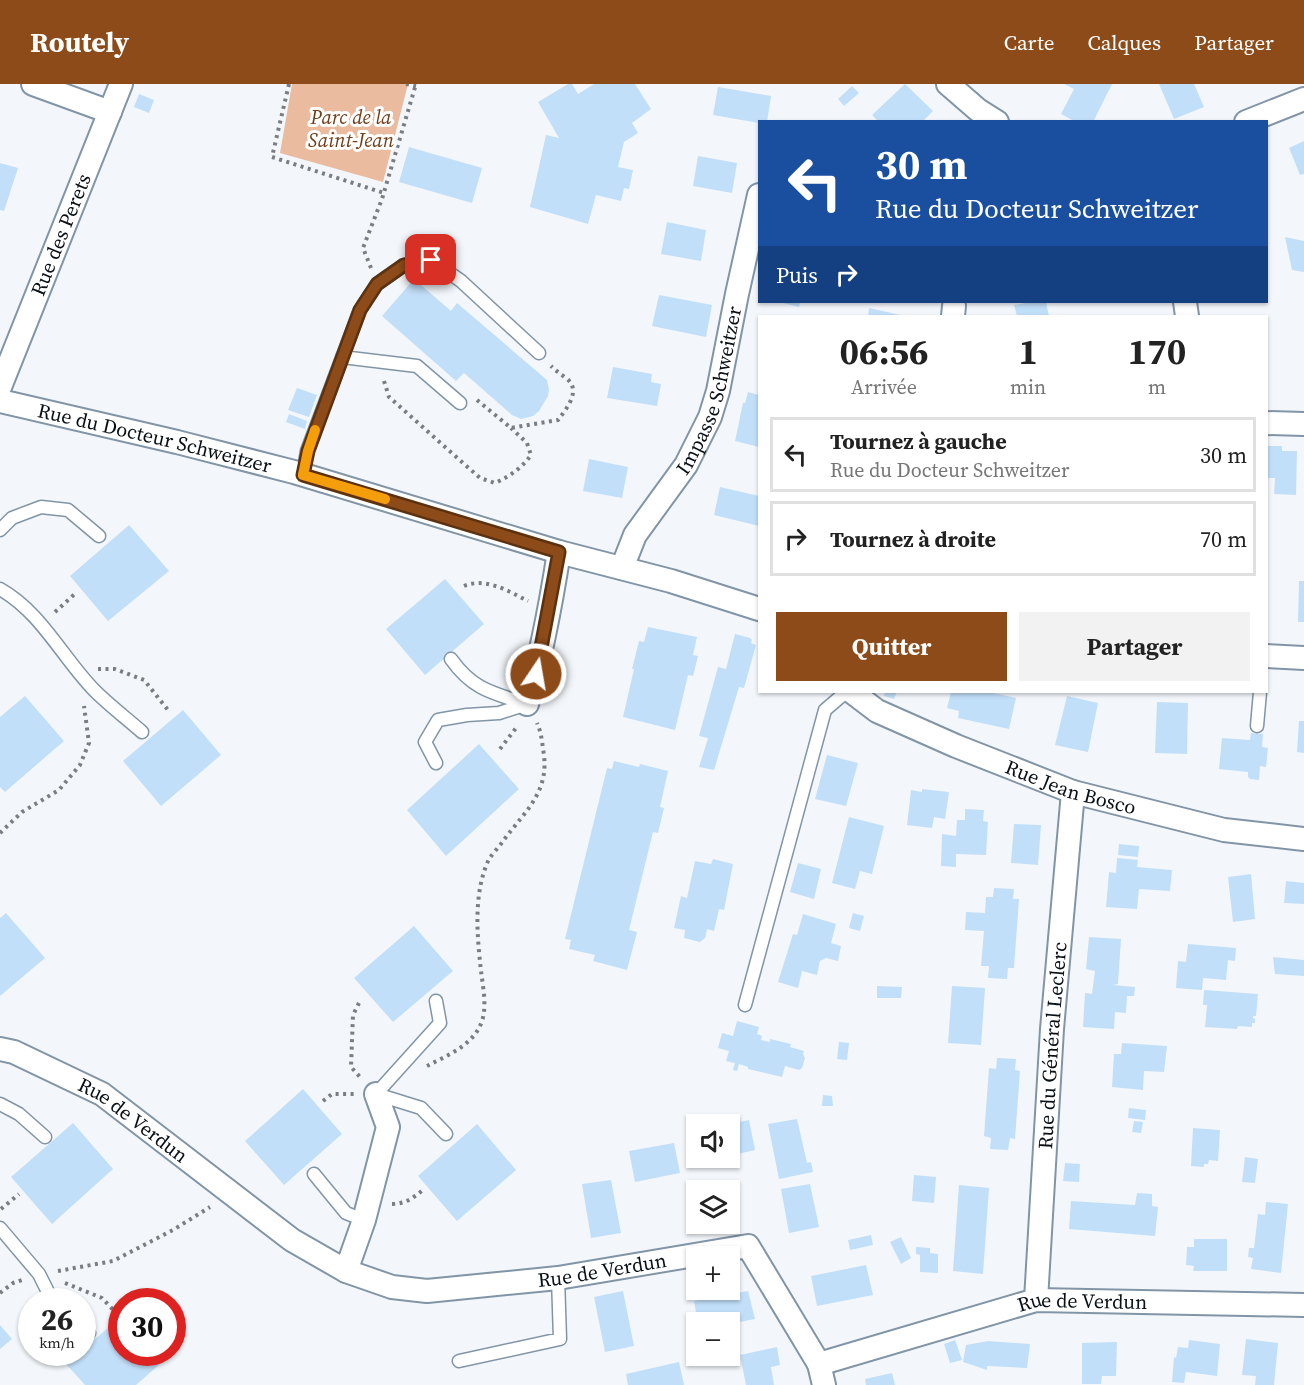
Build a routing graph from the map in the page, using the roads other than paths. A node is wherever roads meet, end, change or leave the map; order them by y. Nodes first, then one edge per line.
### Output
1 (33, 84) edge
2 (122, 84) edge
3 (948, 84) edge
4 (1304, 99) edge
5 (110, 112) junction
6 (994, 120) edge
7 (1251, 120) edge
8 (758, 200) edge
9 (539, 353) road end
10 (342, 357) junction
11 (0, 387) edge
12 (0, 401) edge
13 (460, 403) road end
14 (1268, 423) edge
15 (1304, 424) edge
16 (303, 475) junction
17 (0, 530) edge
18 (99, 536) dead end
19 (559, 552) junction
20 (622, 568) junction
21 (1, 591) edge
22 (758, 609) edge
23 (1268, 656) edge
24 (1304, 658) edge
25 (451, 660) dead end
26 (845, 693) edge
27 (853, 693) edge
28 (1260, 693) edge
29 (527, 704) junction
30 (1257, 726) dead end
31 (142, 732) dead end
32 (436, 763) dead end
33 (1073, 792) junction
34 (1304, 839) edge
35 (436, 1001) dead end
36 (745, 1005) dead end
37 (0, 1050) edge
38 (376, 1094) junction
39 (0, 1104) edge
40 (446, 1134) dead end
41 (45, 1137) dead end
42 (314, 1174) dead end
43 (367, 1210) junction
44 (0, 1228) edge
45 (346, 1271) junction
46 (558, 1278) junction
47 (46, 1288) edge
48 (1036, 1300) junction
49 (1304, 1305) edge
50 (459, 1361) dead end
51 (821, 1374) edge

1 - 5 street
2 - 5 street, Rue des Perets
3 - 6 street
4 - 7 street
5 - 11 street, Rue des Perets
8 - 20 street, Impasse Schweitzer
9 - 10 lane
10 - 13 lane
10 - 16 lane
12 - 16 street, Rue du Docteur Schweitzer
14 - 15 street
16 - 19 street, Rue du Docteur Schweitzer
17 - 18 lane
19 - 20 street, Rue du Docteur Schweitzer
19 - 29 street
20 - 22 street, Rue du Docteur Schweitzer
21 - 31 lane
23 - 24 street
25 - 29 lane
26 - 36 lane
27 - 33 street, Rue Jean Bosco
28 - 30 lane
29 - 32 lane
33 - 34 street, Rue Jean Bosco
33 - 48 street, Rue du Général Leclerc
35 - 38 lane
37 - 45 street, Rue de Verdun
38 - 40 lane
38 - 43 street
39 - 41 lane
42 - 43 lane
43 - 45 street
44 - 47 lane
45 - 46 street, Rue de Verdun
46 - 50 lane
46 - 51 street, Rue de Verdun
48 - 49 street, Rue de Verdun
48 - 51 street, Rue de Verdun

